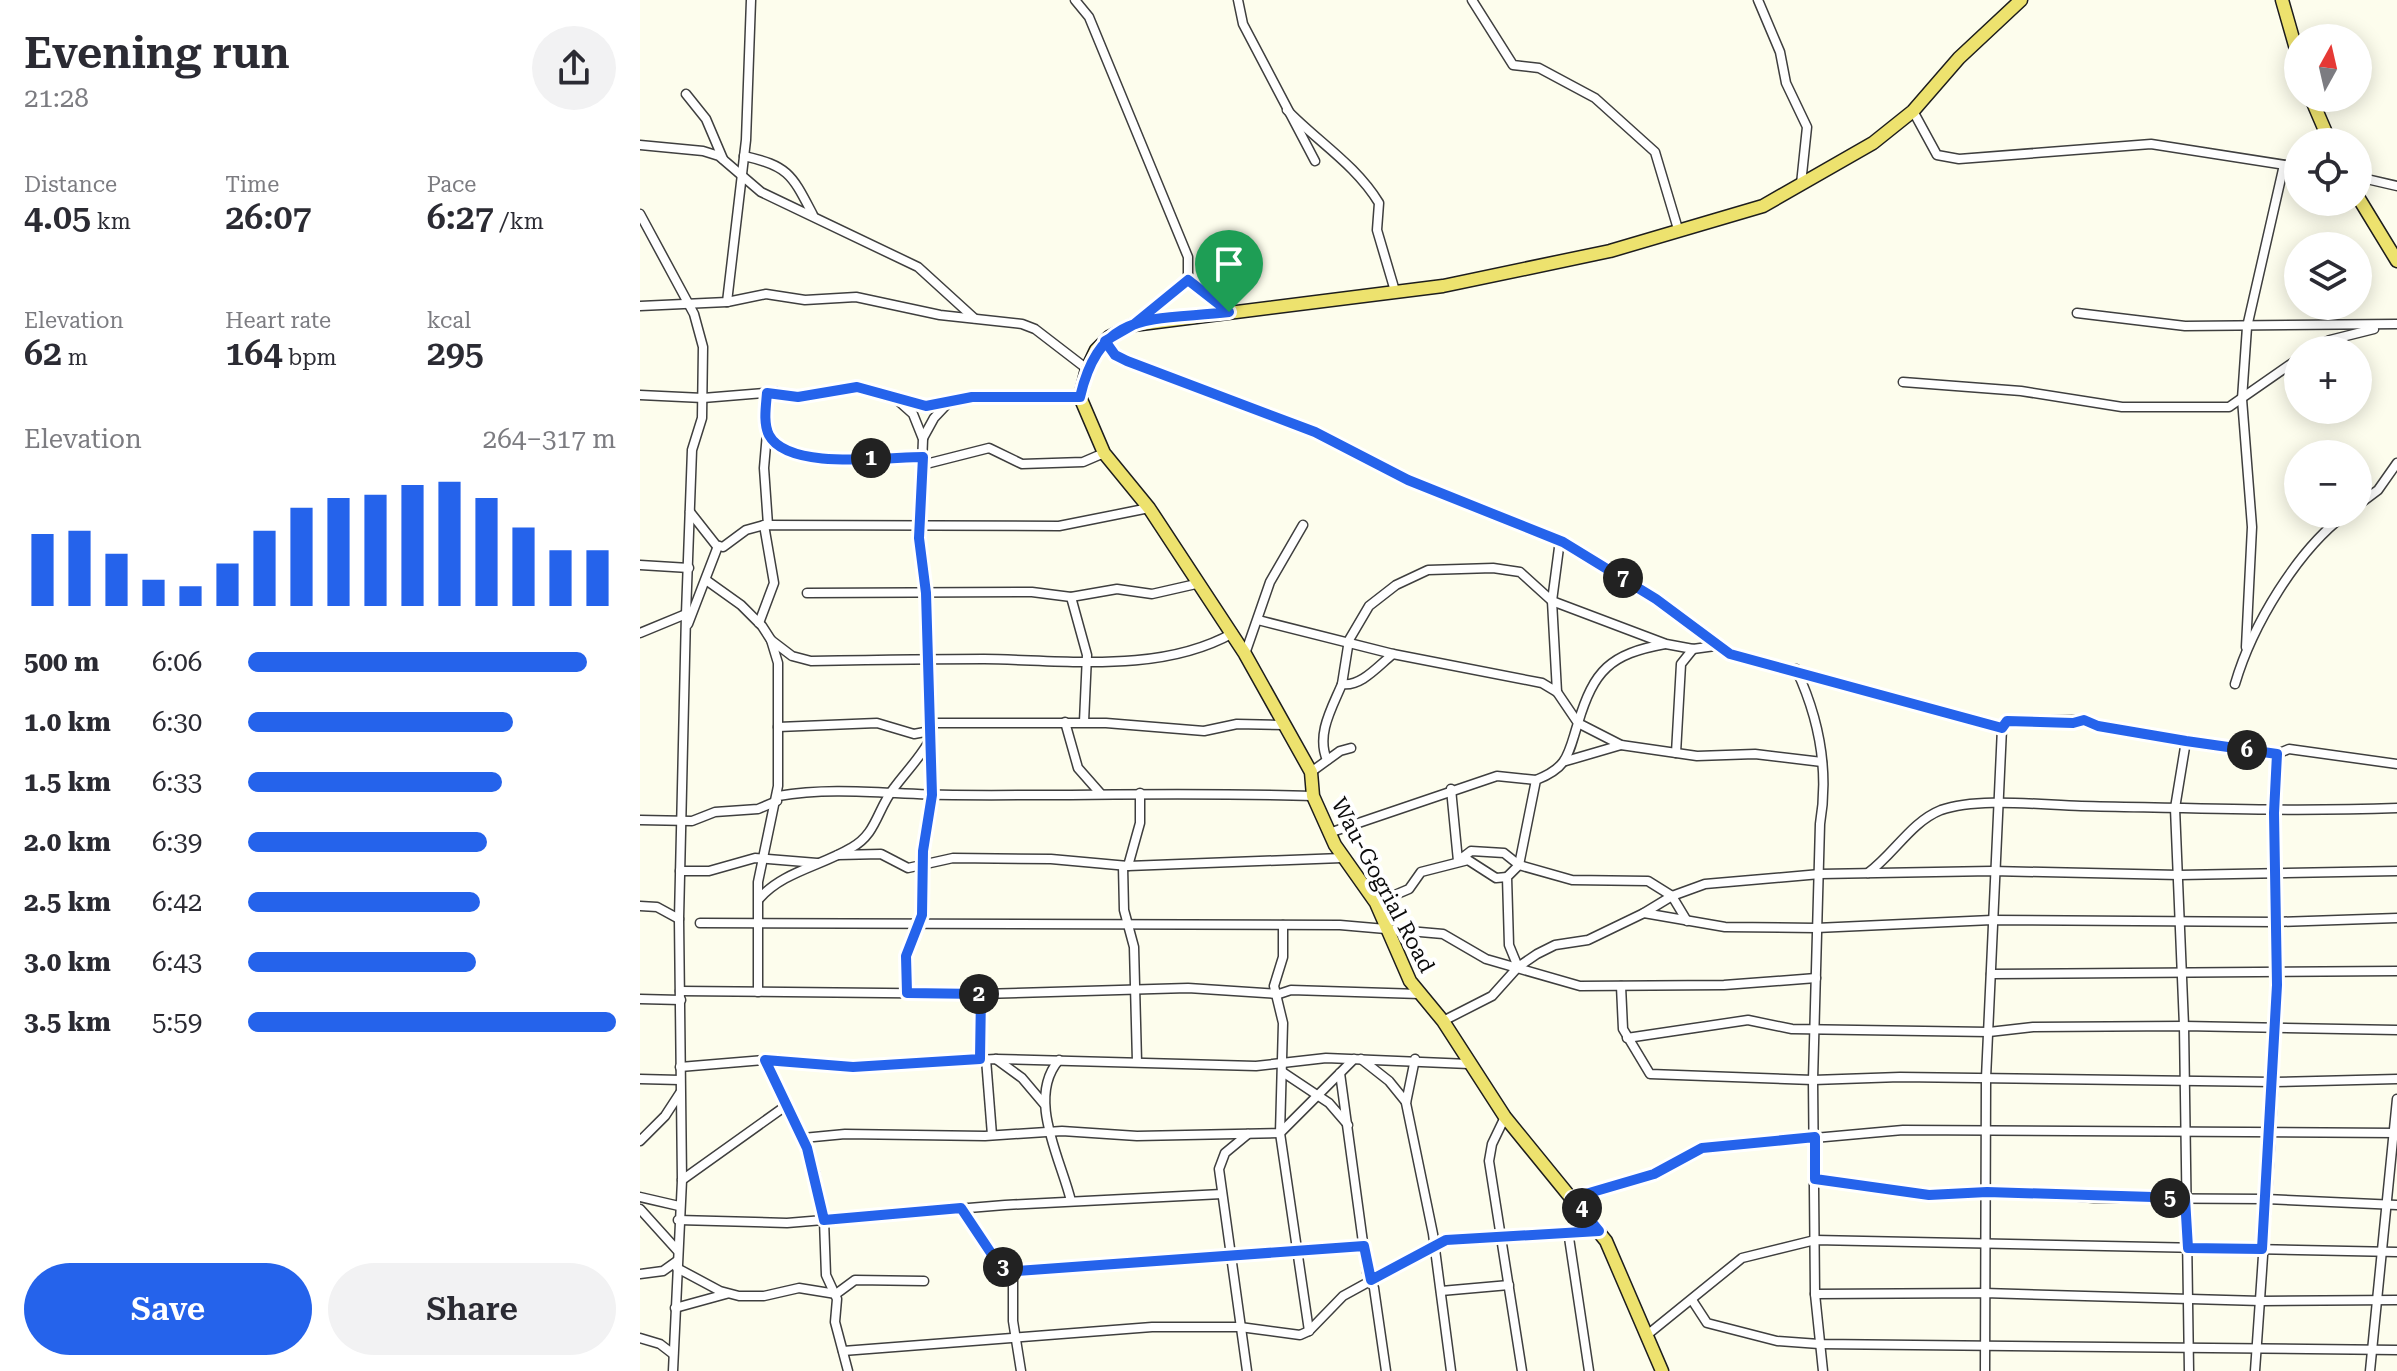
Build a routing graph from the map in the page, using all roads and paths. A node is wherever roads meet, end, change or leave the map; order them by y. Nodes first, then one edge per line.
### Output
1 (751, 0) edge
2 (1075, 0) edge
3 (1238, 0) edge
4 (1472, 0) edge
5 (1758, 0) edge
6 (2021, 0) edge
7 (2282, 0) edge
8 (2289, 24) edge
9 (686, 94) dead end
10 (1287, 110) junction
11 (1913, 111) junction
12 (640, 145) edge
13 (744, 156) junction
14 (724, 159) junction
15 (1315, 161) dead end
16 (2284, 165) joint
17 (742, 178) junction
18 (2372, 180) edge
19 (1801, 184) junction
20 (2397, 186) edge
21 (640, 214) edge
22 (813, 215) junction
23 (2370, 216) edge
24 (1678, 229) junction
25 (640, 231) edge
26 (652, 234) junction
27 (2397, 261) edge
28 (1188, 280) junction
29 (1395, 291) junction
30 (727, 302) junction
31 (689, 305) junction
32 (640, 306) edge
33 (1223, 313) junction
34 (2077, 313) dead end
35 (974, 318) junction
36 (2397, 324) edge
37 (1133, 325) junction
38 (2382, 326) junction
39 (2247, 327) junction
40 (2345, 336) edge
41 (1105, 341) junction
42 (1087, 369) junction
43 (2284, 369) edge
44 (1903, 382) dead end
45 (767, 393) junction
46 (640, 395) edge
47 (1080, 397) junction
48 (703, 398) junction
49 (895, 398) junction
50 (2242, 399) junction
51 (953, 400) junction
52 (768, 432) junction
53 (923, 439) junction
54 (1104, 453) junction
55 (923, 461) junction
56 (2397, 463) edge
57 (2372, 494) edge
58 (1149, 508) junction
59 (690, 511) junction
60 (766, 525) junction
61 (1303, 525) dead end
62 (919, 527) junction
63 (2329, 528) edge
64 (1560, 540) junction
65 (718, 546) junction
66 (640, 565) edge
67 (689, 568) junction
68 (706, 580) junction
69 (1196, 584) junction
70 (807, 593) dead end
71 (926, 593) junction
72 (1071, 597) junction
73 (1552, 601) junction
74 (686, 614) junction
75 (1258, 620) junction
76 (759, 623) junction
77 (686, 628) junction
78 (640, 633) edge
79 (1233, 633) junction
80 (771, 640) junction
81 (1349, 640) junction
82 (1666, 644) junction
83 (1715, 646) junction
84 (2246, 647) junction
85 (1693, 649) junction
86 (1245, 654) junction
87 (1393, 654) junction
88 (927, 659) junction
89 (1087, 660) junction
90 (1796, 669) junction
91 (1342, 684) junction
92 (2235, 684) dead end
93 (1557, 692) junction
94 (1065, 722) junction
95 (1084, 722) junction
96 (1578, 723) junction
97 (1285, 725) junction
98 (778, 727) junction
99 (2002, 728) junction
100 (930, 731) junction
101 (2186, 741) junction
102 (1621, 745) junction
103 (1351, 748) dead end
104 (1676, 753) junction
105 (2277, 754) junction
106 (1327, 760) junction
107 (1566, 761) junction
108 (1822, 762) junction
109 (2397, 764) edge
110 (1311, 772) junction
111 (1536, 780) junction
112 (1451, 789) junction
113 (891, 791) junction
114 (1100, 793) junction
115 (1140, 793) junction
116 (932, 795) junction
117 (1313, 796) junction
118 (777, 798) junction
119 (1996, 804) junction
120 (2175, 808) junction
121 (2397, 808) edge
122 (2274, 813) junction
123 (640, 820) edge
124 (682, 822) junction
125 (1329, 833) junction
126 (838, 855) junction
127 (761, 858) junction
128 (1342, 858) junction
129 (1458, 861) junction
130 (819, 863) junction
131 (923, 863) junction
132 (1519, 865) junction
133 (1126, 866) junction
134 (680, 871) junction
135 (1992, 871) junction
136 (2397, 871) edge
137 (1868, 873) junction
138 (2275, 873) junction
139 (1820, 874) junction
140 (2179, 875) junction
141 (1507, 877) junction
142 (1672, 896) junction
143 (758, 899) junction
144 (1376, 903) junction
145 (640, 906) edge
146 (1644, 913) junction
147 (2397, 918) edge
148 (679, 919) junction
149 (1992, 920) junction
150 (1687, 921) junction
151 (2178, 922) junction
152 (2275, 922) junction
153 (700, 923) dead end
154 (758, 925) junction
155 (1127, 925) junction
156 (1283, 925) junction
157 (920, 926) junction
158 (1816, 928) junction
159 (1386, 929) junction
160 (1518, 967) junction
161 (2397, 971) edge
162 (2182, 973) junction
163 (1991, 974) junction
164 (2276, 974) junction
165 (1816, 978) junction
166 (1621, 986) junction
167 (1135, 990) junction
168 (758, 992) junction
169 (907, 993) junction
170 (1275, 993) junction
171 (981, 994) junction
172 (1420, 994) junction
173 (680, 996) junction
174 (640, 999) edge
175 (1443, 1021) junction
176 (2184, 1026) junction
177 (1816, 1028) junction
178 (2275, 1028) junction
179 (2397, 1030) edge
180 (1989, 1032) junction
181 (1627, 1038) junction
182 (987, 1059) junction
183 (1357, 1059) junction
184 (1415, 1059) junction
185 (765, 1060) junction
186 (1059, 1060) junction
187 (1137, 1062) junction
188 (1469, 1064) junction
189 (680, 1067) junction
190 (1284, 1068) junction
191 (1340, 1073) junction
192 (1986, 1078) junction
193 (640, 1079) edge
194 (2397, 1079) edge
195 (680, 1080) junction
196 (1813, 1080) junction
197 (2184, 1080) junction
198 (2273, 1082) junction
199 (680, 1093) junction
200 (1317, 1094) junction
201 (2397, 1099) edge
202 (1406, 1103) junction
203 (787, 1105) junction
204 (1045, 1106) junction
205 (1505, 1117) junction
206 (1349, 1127) junction
207 (1987, 1128) junction
208 (2185, 1130) junction
209 (2271, 1132) junction
210 (1052, 1133) junction
211 (1280, 1133) junction
212 (2396, 1133) edge
213 (1248, 1134) junction
214 (992, 1135) junction
215 (1815, 1137) junction
216 (803, 1138) junction
217 (640, 1141) edge
218 (1815, 1179) junction
219 (682, 1180) junction
220 (1987, 1192) junction
221 (1222, 1194) junction
222 (640, 1197) edge
223 (1572, 1198) junction
224 (2185, 1198) junction
225 (2266, 1199) junction
226 (1071, 1201) junction
227 (2387, 1205) junction
228 (2397, 1205) edge
229 (679, 1206) junction
230 (961, 1208) junction
231 (640, 1209) edge
232 (678, 1220) junction
233 (824, 1220) junction
234 (1568, 1231) junction
235 (1599, 1231) junction
236 (1502, 1236) junction
237 (1815, 1240) junction
238 (1986, 1242) junction
239 (1364, 1246) junction
240 (1435, 1246) junction
241 (2188, 1248) junction
242 (2262, 1249) junction
243 (677, 1250) junction
244 (2384, 1252) junction
245 (2397, 1252) edge
246 (1299, 1253) junction
247 (1231, 1257) junction
248 (677, 1264) junction
249 (1013, 1270) junction
250 (640, 1274) edge
251 (1371, 1280) junction
252 (924, 1281) dead end
253 (1509, 1285) junction
254 (1441, 1291) junction
255 (727, 1293) junction
256 (1984, 1293) junction
257 (834, 1294) junction
258 (1815, 1294) junction
259 (2190, 1298) junction
260 (2379, 1299) junction
261 (1692, 1300) junction
262 (2397, 1300) edge
263 (2261, 1301) junction
264 (675, 1308) junction
265 (1240, 1327) junction
266 (1309, 1331) junction
267 (1647, 1335) junction
268 (1014, 1337) junction
269 (640, 1338) edge
270 (1819, 1344) junction
271 (2188, 1346) junction
272 (1985, 1347) junction
273 (2256, 1350) junction
274 (2372, 1350) junction
275 (2397, 1350) edge
276 (843, 1351) junction
277 (673, 1354) junction
278 (673, 1371) edge
279 (848, 1371) edge
280 (1021, 1371) edge
281 (1247, 1371) edge
282 (1386, 1371) edge
283 (1451, 1371) edge
284 (1522, 1371) edge
285 (1589, 1371) edge
286 (1662, 1371) edge
287 (1823, 1371) edge
288 (1985, 1371) edge
289 (2189, 1371) edge
290 (2255, 1371) edge
291 (2370, 1371) edge

1 - 13 street
2 - 28 street
3 - 10 street
4 - 24 street
5 - 19 street
6 - 11 main road
7 - 8 main road
9 - 14 street
10 - 15 street
10 - 29 street
11 - 16 street
11 - 19 main road
12 - 14 street
13 - 17 street
13 - 22 street
14 - 17 street
16 - 39 street
17 - 22 street
17 - 30 street
18 - 20 street
19 - 24 main road
21 - 26 street
22 - 35 street
23 - 27 main road
24 - 29 main road
25 - 26 street
26 - 31 street
28 - 33 street
28 - 37 street
29 - 33 main road
30 - 31 street
30 - 35 street
31 - 32 street
31 - 48 street
33 - 37 main road
34 - 39 street
35 - 42 street
36 - 38 street
37 - 41 main road
38 - 39 street
38 - 40 street
39 - 50 street
41 - 42 main road
41 - 64 street
42 - 47 main road
43 - 50 street
44 - 50 street
45 - 48 street
45 - 49 street
45 - 52 street
46 - 48 street
47 - 51 street
47 - 54 main road, Wau-Gogrial Road
48 - 59 street
49 - 51 street
49 - 53 street
50 - 84 street
51 - 53 street
52 - 55 street
52 - 60 street
53 - 55 street
54 - 55 street
54 - 58 main road, Wau-Gogrial Road
55 - 62 street
56 - 57 street
58 - 62 street
58 - 69 main road, Wau-Gogrial Road
59 - 65 street
59 - 67 street
60 - 62 street
60 - 65 street
60 - 76 street
61 - 75 street
62 - 71 street
63 - 84 street
64 - 73 street
64 - 83 street
65 - 68 street
66 - 67 street
67 - 74 street
68 - 76 street
68 - 77 street
69 - 72 street
69 - 79 main road, Wau-Gogrial Road
70 - 71 street
71 - 72 street
71 - 88 street
72 - 89 street
73 - 81 street
73 - 82 street
73 - 93 street
74 - 77 street
74 - 78 street
75 - 81 street
75 - 86 street
76 - 80 street
77 - 124 street
79 - 86 main road, Wau-Gogrial Road
79 - 89 street
80 - 88 street
80 - 98 street
81 - 87 street
81 - 91 street
82 - 85 street
82 - 96 street
83 - 85 street
83 - 90 street
84 - 92 street
85 - 104 street
86 - 97 main road, Wau-Gogrial Road
87 - 91 street
87 - 93 street
88 - 89 street
88 - 100 street
89 - 95 street
90 - 99 street
90 - 108 street
91 - 106 street
93 - 96 street
94 - 95 street
94 - 100 street
94 - 114 street
95 - 97 street
96 - 102 street
96 - 107 street
97 - 110 main road, Wau-Gogrial Road
98 - 100 street
98 - 118 street
99 - 101 street
99 - 119 street
100 - 113 street
100 - 116 street
101 - 105 street
101 - 120 street
102 - 104 street
102 - 107 street
103 - 106 street
104 - 108 street
105 - 109 street
105 - 122 street
106 - 110 street
107 - 111 street
108 - 139 street
110 - 117 main road, Wau-Gogrial Road
111 - 112 street
111 - 132 street
112 - 125 street
112 - 129 street
113 - 116 street
113 - 118 street
113 - 126 street
114 - 115 street
114 - 116 street
115 - 117 street
115 - 133 street
116 - 131 street
117 - 125 main road, Wau-Gogrial Road
118 - 124 street
118 - 127 street
119 - 120 street
119 - 135 street
119 - 137 street
120 - 122 street
120 - 140 street
121 - 122 street
122 - 138 street
123 - 124 street
124 - 134 street
125 - 128 main road, Wau-Gogrial Road
126 - 130 street
126 - 131 street
127 - 130 street
127 - 134 street
127 - 143 street
128 - 133 street
128 - 144 main road, Wau-Gogrial Road
129 - 132 street
129 - 141 street
129 - 144 street
130 - 143 street
131 - 133 street
131 - 157 street
132 - 141 street
132 - 142 street
133 - 155 street
134 - 148 street
135 - 137 street
135 - 140 street
135 - 149 street
136 - 138 street
137 - 139 street
138 - 140 street
138 - 152 street
139 - 142 street
139 - 158 street
140 - 151 street
141 - 160 street
142 - 146 street
142 - 150 street
143 - 154 street
144 - 159 main road, Wau-Gogrial Road
145 - 148 street
146 - 150 street
146 - 160 street
147 - 152 street
148 - 173 street
149 - 151 street
149 - 158 street
149 - 163 street
150 - 158 street
151 - 152 street
151 - 162 street
152 - 164 street
153 - 154 street
154 - 157 street
154 - 168 street
155 - 156 street
155 - 157 street
155 - 167 street
156 - 159 street
156 - 170 street
157 - 169 street
158 - 165 street
159 - 160 street
159 - 172 main road, Wau-Gogrial Road
160 - 166 street
160 - 175 street
161 - 164 street
162 - 163 street
162 - 164 street
162 - 176 street
163 - 180 street
164 - 178 street
165 - 166 street
165 - 177 street
166 - 181 street
167 - 170 street
167 - 171 street
167 - 187 street
168 - 169 street
168 - 173 street
169 - 171 street
170 - 172 street
170 - 190 street
171 - 182 street
172 - 175 main road, Wau-Gogrial Road
173 - 174 street
173 - 189 street
175 - 188 main road, Wau-Gogrial Road
176 - 178 street
176 - 180 street
176 - 197 street
177 - 180 street
177 - 181 street
177 - 196 street
178 - 179 street
178 - 198 street
180 - 192 street
181 - 196 street
182 - 185 street
182 - 186 street
182 - 204 street
182 - 214 street
183 - 184 street
183 - 190 street
183 - 191 street
183 - 202 street
184 - 188 street
184 - 202 street
185 - 189 street
185 - 203 street
186 - 187 street
186 - 204 street
187 - 190 street
188 - 205 main road, Wau-Gogrial Road
189 - 195 street
190 - 200 street
190 - 211 street
191 - 200 street
191 - 206 street
192 - 196 street
192 - 197 street
192 - 207 street
193 - 195 street
194 - 198 street
195 - 199 street
196 - 215 street
197 - 198 street
197 - 208 street
198 - 209 street
199 - 217 street
199 - 219 street
200 - 206 street
200 - 211 street
201 - 212 street
202 - 240 street
203 - 216 street
203 - 219 street
204 - 210 street
205 - 223 main road, Wau-Gogrial Road
205 - 236 street
206 - 239 street
207 - 208 street
207 - 215 street
207 - 220 street
208 - 209 street
208 - 224 street
209 - 212 street
209 - 225 street
210 - 213 street
210 - 214 street
210 - 226 street
211 - 213 street
211 - 246 street
212 - 227 street
213 - 221 street
214 - 216 street
215 - 218 street
215 - 223 street
216 - 233 street
218 - 220 street
218 - 237 street
219 - 229 street
220 - 224 street
220 - 238 street
221 - 226 street
221 - 247 street
222 - 229 street
223 - 235 main road, Wau-Gogrial Road
224 - 225 street
224 - 241 street
225 - 227 street
225 - 242 street
226 - 230 street
227 - 228 street
227 - 244 street
229 - 232 street
230 - 233 street
230 - 249 street
231 - 243 street
232 - 233 street
232 - 243 street
233 - 257 street
234 - 235 street
234 - 236 street
234 - 285 street
235 - 267 main road, Wau-Gogrial Road
236 - 240 street
236 - 253 street
237 - 238 street
237 - 258 street
237 - 261 street
238 - 241 street
238 - 256 street
239 - 246 street
239 - 251 street
240 - 251 street
240 - 254 street
241 - 242 street
241 - 259 street
242 - 244 street
242 - 263 street
243 - 248 street
244 - 245 street
244 - 260 street
246 - 247 street
246 - 266 street
247 - 249 street
247 - 265 street
248 - 250 street
248 - 255 street
248 - 264 street
249 - 268 street
251 - 266 street
251 - 282 street
252 - 257 street
253 - 254 street
253 - 284 street
254 - 283 street
255 - 257 street
255 - 264 street
256 - 258 street
256 - 259 street
256 - 272 street
257 - 276 street
258 - 270 street
259 - 263 street
259 - 271 street
260 - 262 street
260 - 263 street
260 - 274 street
261 - 267 street
261 - 270 street
263 - 273 street
264 - 277 street
265 - 266 street
265 - 268 street
265 - 281 street
267 - 286 main road, Wau-Gogrial Road
268 - 276 street
268 - 280 street
269 - 277 street
270 - 272 street
270 - 287 street
271 - 272 street
271 - 273 street
271 - 289 street
272 - 288 street
273 - 274 street
273 - 290 street
274 - 275 street
274 - 291 street
276 - 279 street
277 - 278 street

